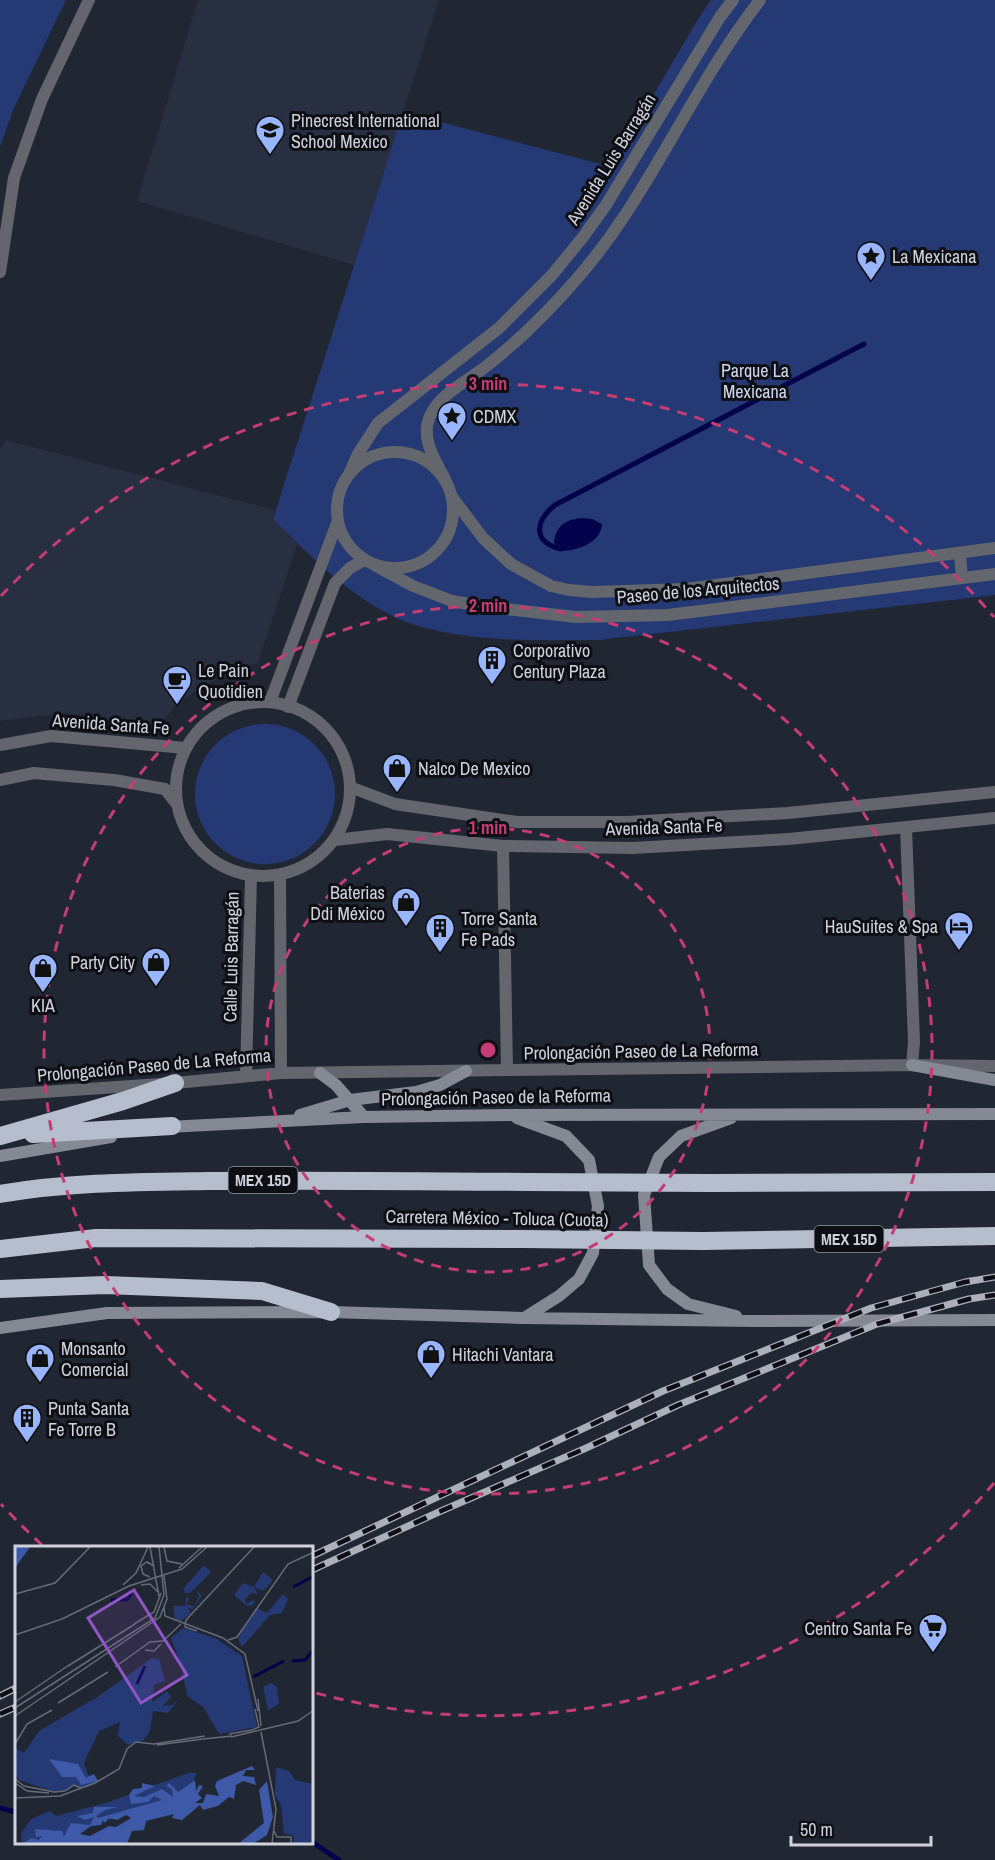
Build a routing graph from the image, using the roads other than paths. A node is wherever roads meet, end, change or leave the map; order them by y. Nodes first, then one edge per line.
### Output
1 (89, 0) edge
2 (733, 0) edge
3 (760, 0) edge
4 (601, 212) junction
5 (618, 225) junction
6 (0, 272) edge
7 (350, 472) junction
8 (445, 479) junction
9 (452, 496) junction
10 (337, 523) junction
11 (995, 548) edge
12 (960, 554) junction
13 (364, 560) junction
14 (376, 566) junction
15 (995, 574) edge
16 (962, 578) junction
17 (270, 702) junction
18 (288, 707) junction
19 (0, 745) edge
20 (185, 748) junction
21 (0, 780) edge
22 (350, 787) junction
23 (995, 792) edge
24 (176, 803) junction
25 (995, 818) edge
26 (906, 827) junction
27 (335, 840) junction
28 (502, 846) junction
29 (251, 876) junction
30 (279, 876) junction
31 (912, 1065) junction
32 (995, 1066) edge
33 (507, 1070) junction
34 (466, 1071) junction
35 (320, 1072) junction
36 (281, 1073) junction
37 (246, 1076) junction
38 (995, 1080) edge
39 (175, 1083) junction
40 (0, 1095) edge
41 (350, 1100) junction
42 (741, 1114) junction
43 (995, 1114) edge
44 (508, 1115) junction
45 (364, 1117) junction
46 (282, 1121) junction
47 (172, 1126) junction
48 (0, 1136) edge
49 (0, 1156) edge
50 (995, 1182) edge
51 (0, 1194) edge
52 (995, 1236) edge
53 (0, 1249) edge
54 (0, 1289) edge
55 (331, 1312) junction
56 (523, 1318) junction
57 (995, 1320) edge
58 (755, 1321) junction
59 (0, 1328) edge

1 - 6 street
2 - 4 street, Avenida Luis Barragán
3 - 5 street
4 - 5 street
4 - 7 street, Avenida Luis Barragán
5 - 8 street
7 - 8 street
7 - 10 street
8 - 9 street
9 - 12 street, Paseo de los Arquitectos
9 - 14 street
10 - 13 street
10 - 17 street
11 - 12 street, Paseo de los Arquitectos
12 - 16 street
13 - 14 street
13 - 18 street
14 - 16 street, Paseo de los Arquitectos
15 - 16 street, Paseo de los Arquitectos
17 - 18 street
17 - 20 street
18 - 22 street
19 - 20 street, Avenida Santa Fe
20 - 24 street
21 - 24 street
22 - 23 street, Avenida Santa Fe
22 - 27 street
24 - 29 street
25 - 26 street, Avenida Santa Fe
26 - 28 street, Avenida Santa Fe
26 - 31 street
27 - 28 street, Avenida Santa Fe
27 - 30 street
28 - 33 street
29 - 30 street
29 - 37 street, Calle Luis Barragán
30 - 36 street
31 - 32 street, Prolongación Paseo de La Reforma
31 - 33 street, Prolongación Paseo de La Reforma
31 - 38 main road
33 - 34 street, Prolongación Paseo de La Reforma
34 - 35 street, Prolongación Paseo de La Reforma
34 - 41 main road
35 - 36 street, Prolongación Paseo de La Reforma
35 - 41 main road
36 - 37 street, Prolongación Paseo de La Reforma
37 - 39 street, Prolongación Paseo de La Reforma
39 - 40 street, Prolongación Paseo de La Reforma
39 - 48 highway
41 - 45 main road
41 - 46 main road
42 - 43 main road, Prolongación Paseo de la Reforma
42 - 44 main road, Prolongación Paseo de la Reforma
42 - 58 main road
44 - 45 main road, Prolongación Paseo de la Reforma
44 - 56 main road
45 - 46 main road, Prolongación Paseo de la Reforma
46 - 47 main road, Prolongación Paseo de la Reforma
47 - 48 highway
47 - 49 main road, Prolongación Paseo de la Reforma
50 - 51 highway, Carretera México - Toluca (Cuota) / MEX 15D, bridge
52 - 53 highway, Carretera México - Toluca (Cuota) / MEX 15D, bridge
54 - 55 highway
55 - 56 main road
55 - 59 main road
56 - 58 main road
57 - 58 main road

